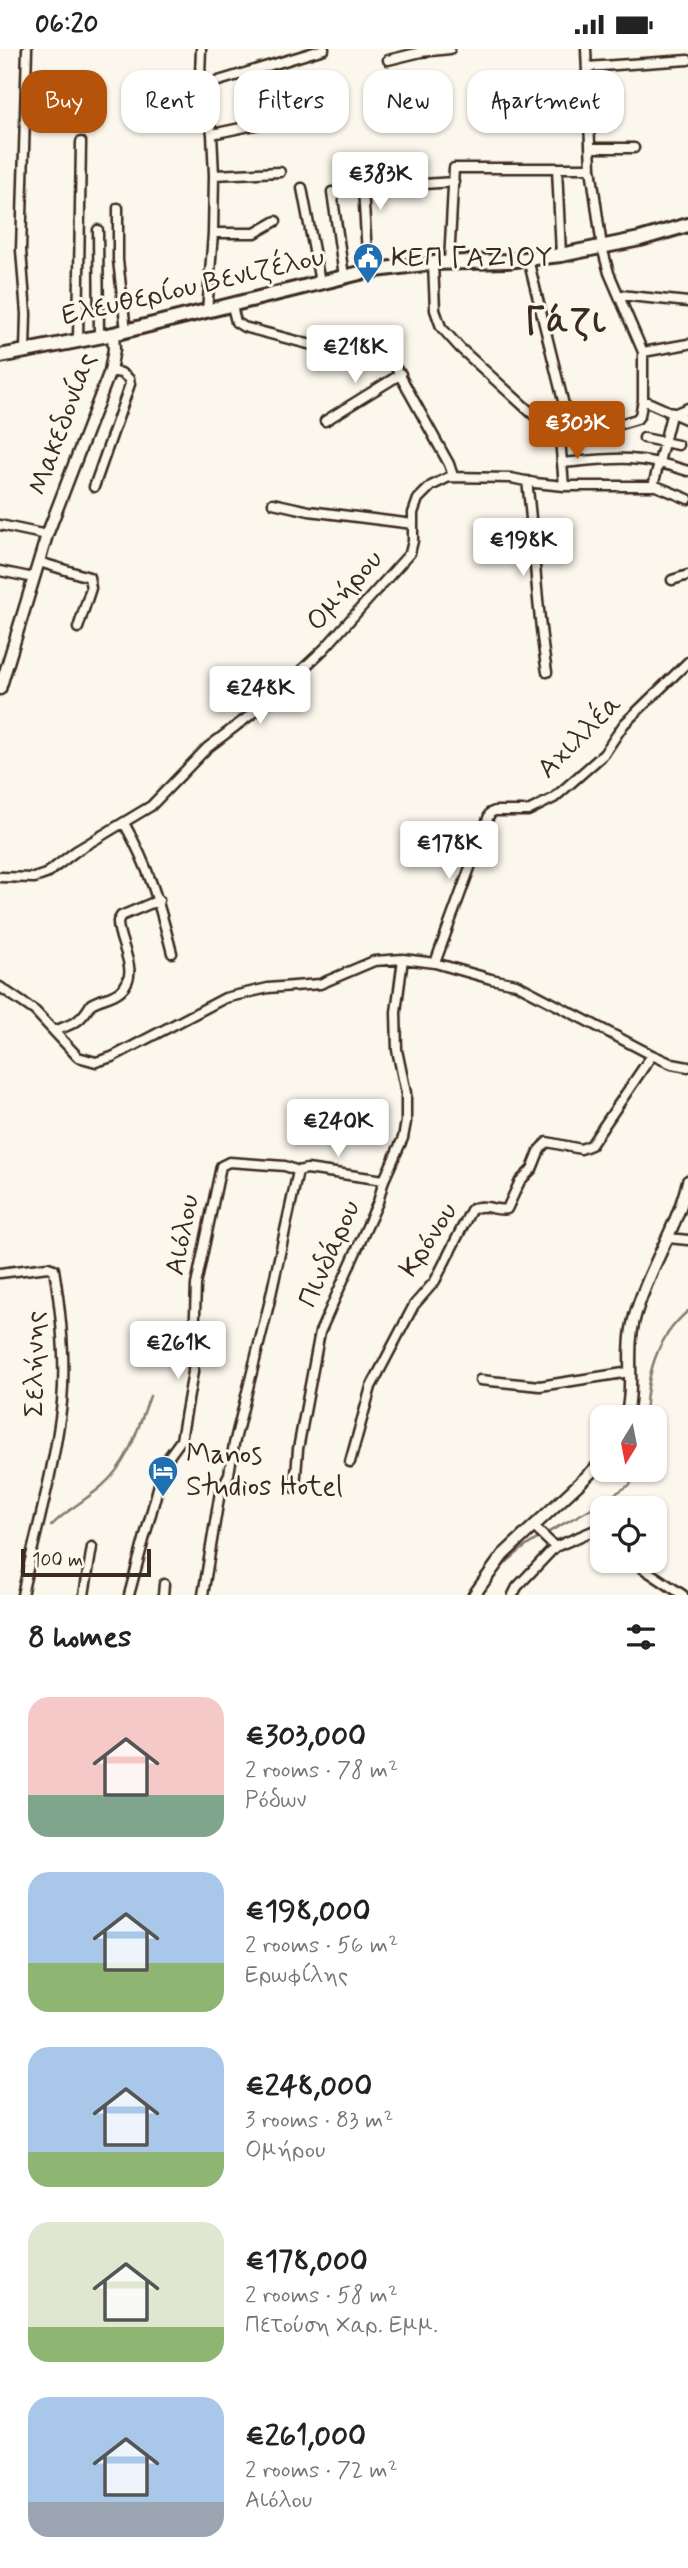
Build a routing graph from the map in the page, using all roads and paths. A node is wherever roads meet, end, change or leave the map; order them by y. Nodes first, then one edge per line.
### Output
1 (27, 49) edge
2 (201, 49) edge
3 (324, 49) edge
4 (450, 49) edge
5 (586, 49) edge
6 (421, 51) edge
7 (388, 60) dead end
8 (688, 60) edge
9 (587, 67) junction
10 (202, 70) edge
11 (587, 70) edge
12 (220, 81) edge
13 (234, 129) edge
14 (590, 133) edge
15 (212, 134) joint
16 (81, 142) dead end
17 (590, 148) junction
18 (634, 148) dead end
19 (351, 163) dead end
20 (557, 168) junction
21 (591, 168) junction
22 (280, 172) dead end
23 (214, 174) junction
24 (454, 182) junction
25 (302, 188) dead end
26 (363, 188) junction
27 (332, 191) dead end
28 (118, 208) dead end
29 (276, 221) dead end
30 (688, 225) edge
31 (98, 230) dead end
32 (213, 233) junction
33 (602, 247) junction
34 (561, 255) junction
35 (527, 259) junction
36 (449, 262) junction
37 (433, 263) junction
38 (368, 271) junction
39 (344, 276) junction
40 (320, 282) junction
41 (620, 295) junction
42 (688, 302) edge
43 (232, 306) junction
44 (207, 312) junction
45 (119, 333) junction
46 (99, 337) junction
47 (78, 341) junction
48 (688, 344) edge
49 (25, 351) junction
50 (643, 352) junction
51 (0, 356) edge
52 (110, 371) junction
53 (401, 374) junction
54 (643, 400) junction
55 (688, 408) edge
56 (673, 413) junction
57 (688, 420) edge
58 (325, 421) dead end
59 (564, 437) junction
60 (643, 438) dead end
61 (663, 441) junction
62 (678, 445) dead end
63 (658, 461) junction
64 (563, 463) junction
65 (688, 471) edge
66 (453, 476) junction
67 (527, 481) junction
68 (564, 486) junction
69 (653, 486) junction
70 (94, 487) dead end
71 (688, 499) edge
72 (273, 503) dead end
73 (414, 524) junction
74 (0, 525) edge
75 (47, 535) junction
76 (39, 562) junction
77 (0, 571) edge
78 (688, 575) edge
79 (34, 577) junction
80 (672, 580) dead end
81 (78, 628) dead end
82 (688, 662) edge
83 (547, 672) dead end
84 (1, 683) edge
85 (124, 823) junction
86 (0, 877) edge
87 (159, 900) junction
88 (172, 953) dead end
89 (403, 959) junction
90 (435, 963) junction
91 (0, 987) edge
92 (54, 1031) junction
93 (652, 1055) junction
94 (688, 1067) edge
95 (298, 1171) junction
96 (384, 1181) junction
97 (688, 1181) edge
98 (668, 1238) junction
99 (688, 1240) edge
100 (0, 1273) edge
101 (630, 1372) junction
102 (480, 1380) dead end
103 (629, 1405) edge
104 (350, 1462) dead end
105 (590, 1474) edge
106 (295, 1488) dead end
107 (537, 1529) junction
108 (590, 1532) edge
109 (554, 1545) junction
110 (92, 1548) dead end
111 (650, 1573) edge
112 (164, 1584) dead end
113 (22, 1595) edge
114 (84, 1595) edge
115 (129, 1595) edge
116 (163, 1595) edge
117 (203, 1595) edge
118 (474, 1595) edge
119 (513, 1595) edge
120 (683, 1595) edge

1 - 49 street
2 - 10 street
3 - 12 street
4 - 6 street
5 - 9 street
6 - 7 street
8 - 9 street
9 - 11 street
13 - 15 street
14 - 17 street
15 - 23 street
16 - 47 street
17 - 18 street
17 - 21 street
19 - 26 street
20 - 21 street
20 - 24 street
20 - 34 street
21 - 33 street
22 - 23 street
23 - 32 street
24 - 26 street
24 - 36 street
25 - 40 street
26 - 38 street
27 - 39 street
28 - 45 street
29 - 32 street
30 - 33 main road, Ελευθερίου Βενιζέλου
31 - 46 street
32 - 44 street
33 - 34 main road, Ελευθερίου Βενιζέλου
33 - 41 street
34 - 35 main road, Ελευθερίου Βενιζέλου
35 - 36 main road, Ελευθερίου Βενιζέλου
35 - 59 street
36 - 37 main road, Ελευθερίου Βενιζέλου
37 - 38 main road, Ελευθερίου Βενιζέλου
37 - 59 street
38 - 39 main road, Ελευθερίου Βενιζέλου
39 - 40 main road, Ελευθερίου Βενιζέλου
40 - 43 main road, Ελευθερίου Βενιζέλου
41 - 42 street
41 - 50 street
43 - 44 main road, Ελευθερίου Βενιζέλου
43 - 53 street
44 - 45 main road, Ελευθερίου Βενιζέλου
45 - 46 main road, Ελευθερίου Βενιζέλου
45 - 52 street, Μακεδονίας
46 - 47 main road, Ελευθερίου Βενιζέλου
47 - 49 main road, Ελευθερίου Βενιζέλου
48 - 50 street
49 - 51 main road, Ελευθερίου Βενιζέλου
50 - 54 street
52 - 70 street
52 - 75 street, Μακεδονίας
53 - 58 street
53 - 66 street
54 - 56 street
54 - 59 street
55 - 56 street
56 - 57 street
56 - 61 street
59 - 64 street
60 - 61 street
61 - 62 street
61 - 63 street
63 - 64 street
63 - 65 street
63 - 69 street
64 - 68 street
66 - 67 street
66 - 73 street, Ομήρου
67 - 68 street
67 - 83 street
68 - 69 street
69 - 71 street
72 - 73 street
73 - 85 street, Ομήρου
74 - 75 street
75 - 76 street, Μακεδονίας
76 - 79 street, Μακεδονίας
76 - 81 street
77 - 79 street
78 - 80 street
79 - 84 street, Μακεδονίας
82 - 90 street, Αχιλλέα
85 - 86 street, Ομήρου
85 - 87 street
87 - 88 street
87 - 92 street
89 - 90 street
89 - 92 street
89 - 96 street, Πινδάρου
90 - 93 street
91 - 92 street
93 - 94 street
93 - 104 street, Κρόνου
95 - 96 street
95 - 115 street, Αιόλου
95 - 117 street
96 - 106 street, Πινδάρου
97 - 98 street
98 - 99 street
98 - 101 street
100 - 113 street, Σελήνης
101 - 102 street
101 - 103 street
105 - 107 street
107 - 109 street
107 - 118 street
108 - 109 street
109 - 119 street
110 - 114 street
111 - 120 street
112 - 116 street

